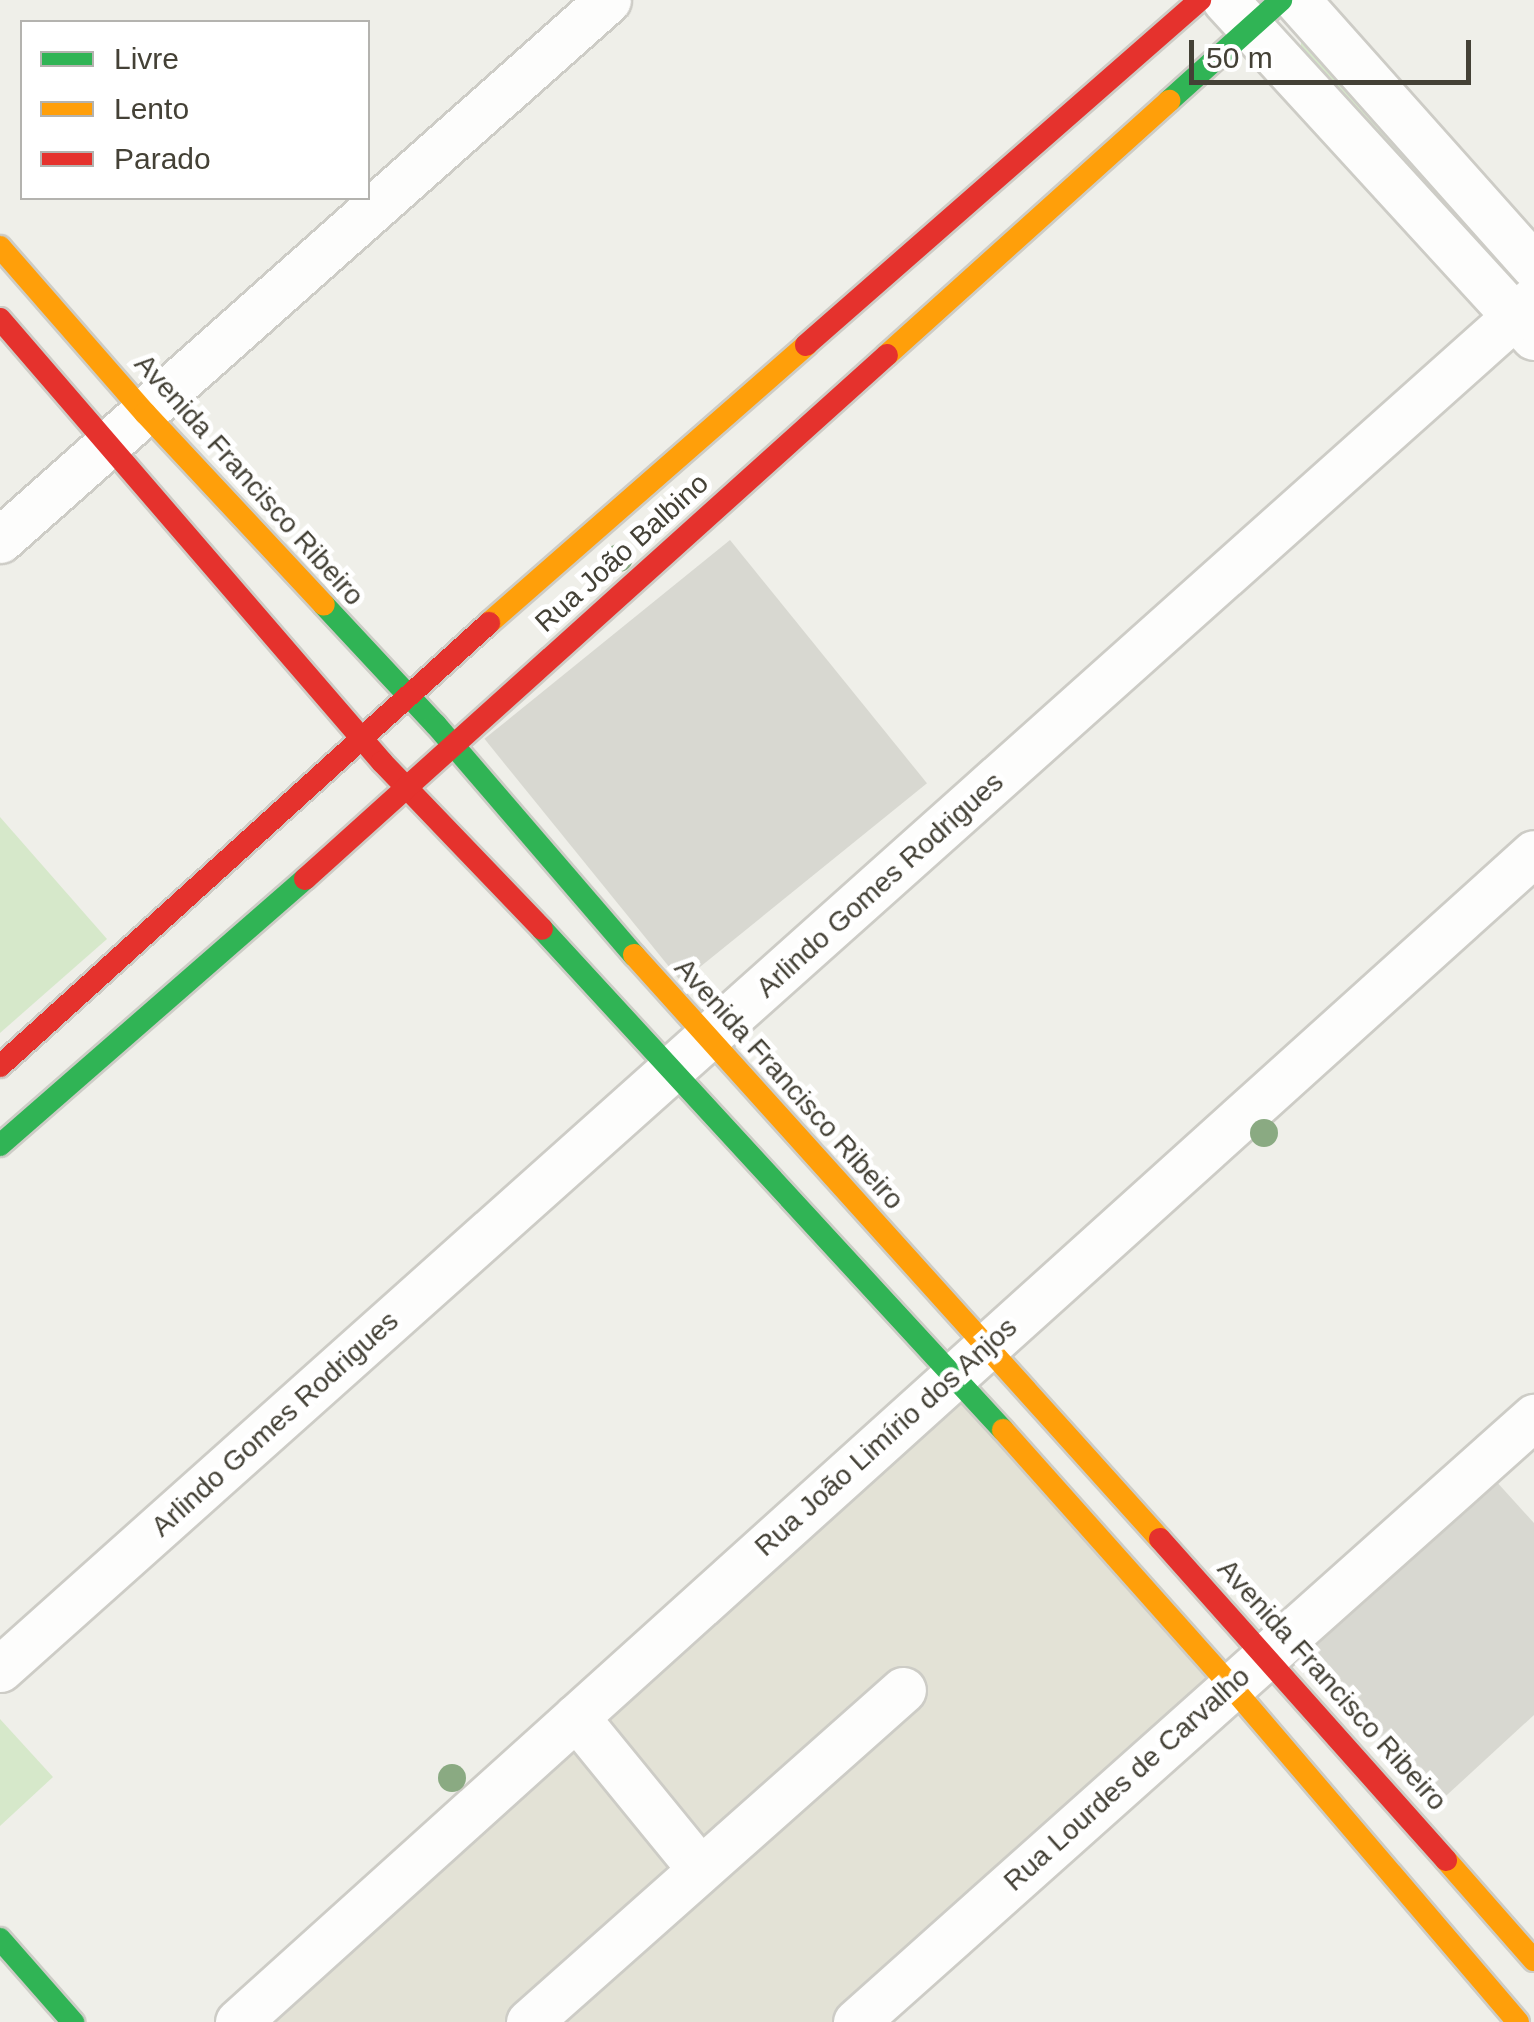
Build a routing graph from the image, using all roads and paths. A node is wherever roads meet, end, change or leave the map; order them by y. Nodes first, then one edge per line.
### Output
1 (608, 0) edge
2 (1200, 0) edge
3 (1297, 0) edge
4 (1252, 9) edge
5 (0, 247) edge
6 (1534, 266) edge
7 (1528, 317) edge
8 (0, 319) edge
9 (145, 413) junction
10 (109, 443) junction
11 (0, 540) edge
12 (407, 696) junction
13 (360, 736) junction
14 (454, 746) junction
15 (406, 786) junction
16 (1534, 852) edge
17 (691, 1054) junction
18 (0, 1066) edge
19 (0, 1145) edge
20 (970, 1361) junction
21 (1534, 1417) edge
22 (1266, 1655) junction
23 (0, 1669) edge
24 (1231, 1686) junction
25 (903, 1690) dead end
26 (576, 1717) junction
27 (700, 1869) junction
28 (0, 1938) edge
29 (1534, 1960) edge
30 (1512, 2009) edge
31 (73, 2022) edge
32 (238, 2022) edge
33 (529, 2022) edge
34 (856, 2022) edge

1 - 9 street
2 - 12 main road, Rua João Balbino
3 - 6 street
4 - 7 street
4 - 14 main road, Rua João Balbino
5 - 9 main road, Avenida Francisco Ribeiro
7 - 17 street, Arlindo Gomes Rodrigues
8 - 10 main road, Avenida Francisco Ribeiro
9 - 10 street
9 - 12 main road, Avenida Francisco Ribeiro
10 - 11 street
10 - 13 main road, Avenida Francisco Ribeiro
12 - 13 main road, Rua João Balbino
12 - 14 main road, Avenida Francisco Ribeiro
13 - 15 main road, Avenida Francisco Ribeiro
13 - 18 main road, Rua João Balbino
14 - 15 main road, Rua João Balbino
14 - 17 main road, Avenida Francisco Ribeiro
15 - 17 main road, Avenida Francisco Ribeiro
15 - 19 main road, Rua João Balbino
16 - 20 street, Rua João Limírio dos Anjos
17 - 20 main road, Avenida Francisco Ribeiro
17 - 20 main road, Avenida Francisco Ribeiro
17 - 23 street, Arlindo Gomes Rodrigues
20 - 22 main road, Avenida Francisco Ribeiro
20 - 24 main road, Avenida Francisco Ribeiro
20 - 26 street, Rua João Limírio dos Anjos
21 - 22 street, Rua Lourdes de Carvalho
22 - 24 street, Rua Lourdes de Carvalho
22 - 29 main road, Avenida Francisco Ribeiro
24 - 30 main road, Avenida Francisco Ribeiro
24 - 34 street, Rua Lourdes de Carvalho
25 - 27 street
26 - 27 street
26 - 32 street, Rua João Limírio dos Anjos
27 - 33 street
28 - 31 main road

